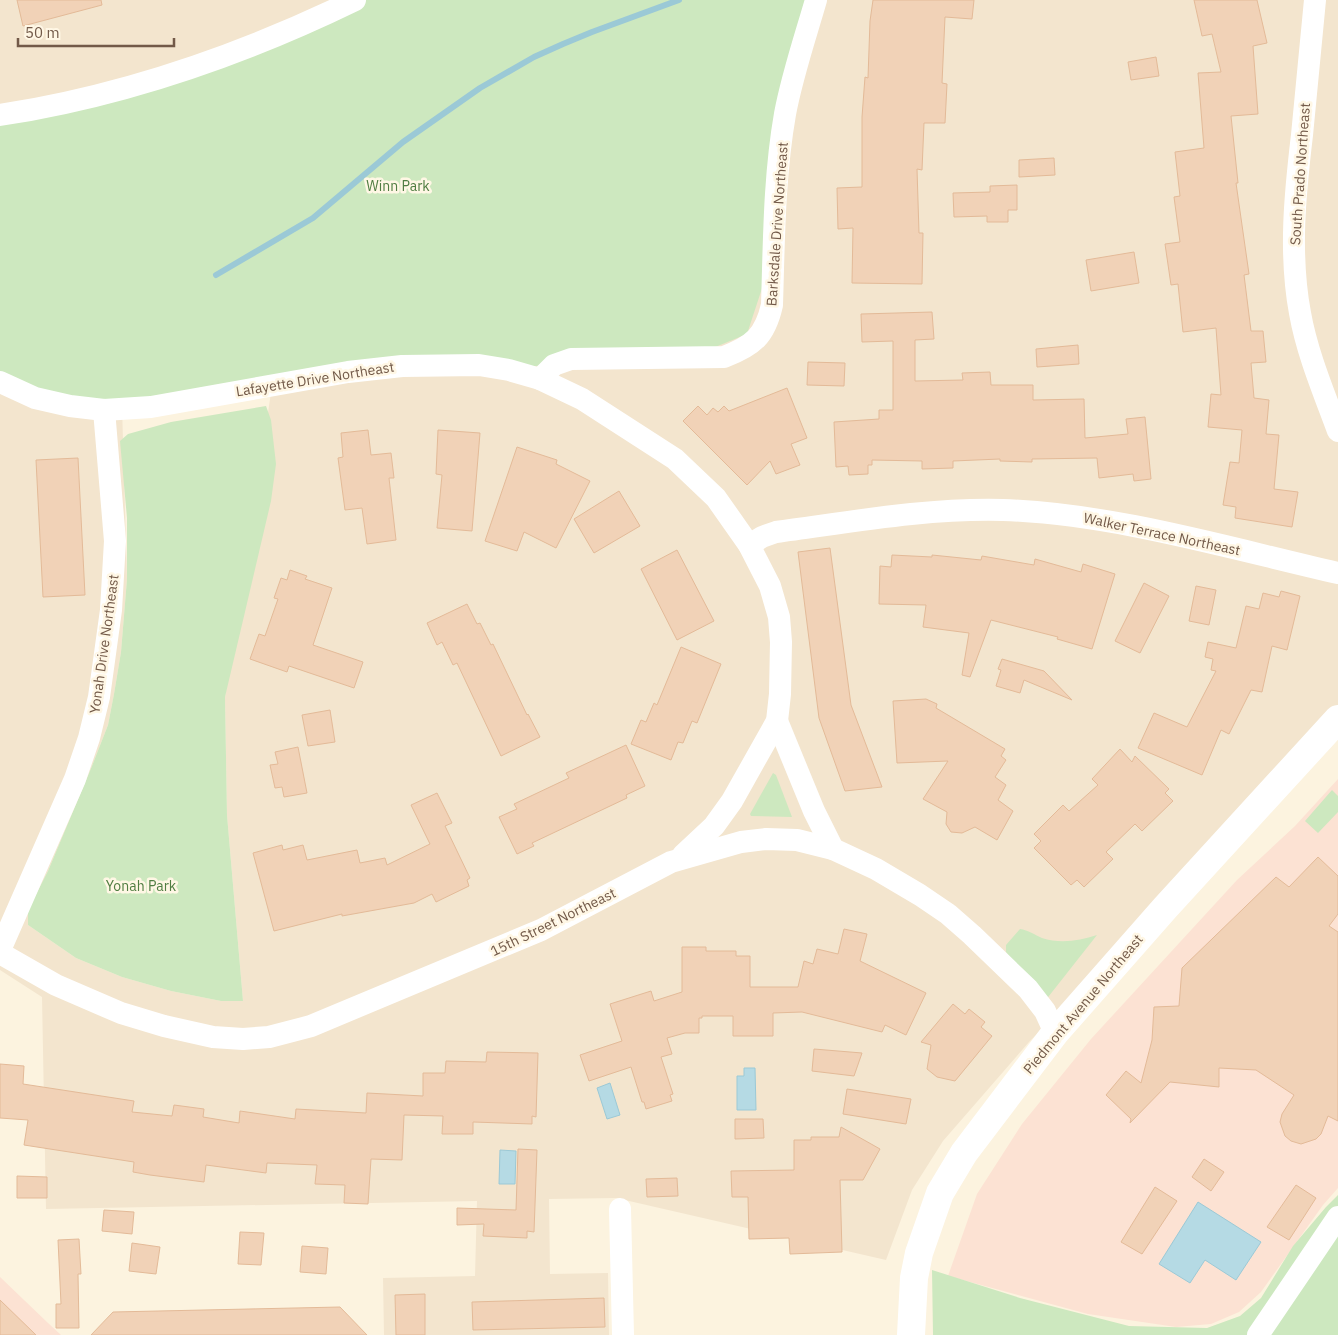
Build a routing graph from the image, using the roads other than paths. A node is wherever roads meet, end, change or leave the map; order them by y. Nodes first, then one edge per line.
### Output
1 (355, 0) edge
2 (816, 0) edge
3 (1316, 0) edge
4 (0, 115) edge
5 (540, 379) junction
6 (0, 382) edge
7 (104, 410) junction
8 (1338, 431) edge
9 (749, 545) junction
10 (1338, 573) edge
11 (1338, 719) edge
12 (778, 721) junction
13 (832, 849) junction
14 (671, 862) junction
15 (0, 952) edge
16 (1055, 1033) junction
17 (620, 1209) dead end
18 (1338, 1217) edge
19 (623, 1335) edge
20 (911, 1335) edge
21 (1258, 1335) edge

1 - 4 street
2 - 5 street, Barksdale Drive Northeast
3 - 8 street, South Prado Northeast
5 - 7 street, Lafayette Drive Northeast
5 - 9 street, Lafayette Drive Northeast
6 - 7 street, Lafayette Drive Northeast
7 - 15 street, Yonah Drive Northeast
9 - 10 street, Walker Terrace Northeast
9 - 12 street, Lafayette Drive Northeast
11 - 16 main road, Piedmont Avenue Northeast
12 - 13 street, Lafayette Drive Northeast
12 - 14 street, Lafayette Drive Northeast
13 - 14 street, 15th Street Northeast
13 - 16 street, 15th Street Northeast
14 - 15 street, 15th Street Northeast
16 - 20 main road, Piedmont Avenue Northeast
17 - 19 street
18 - 21 street

